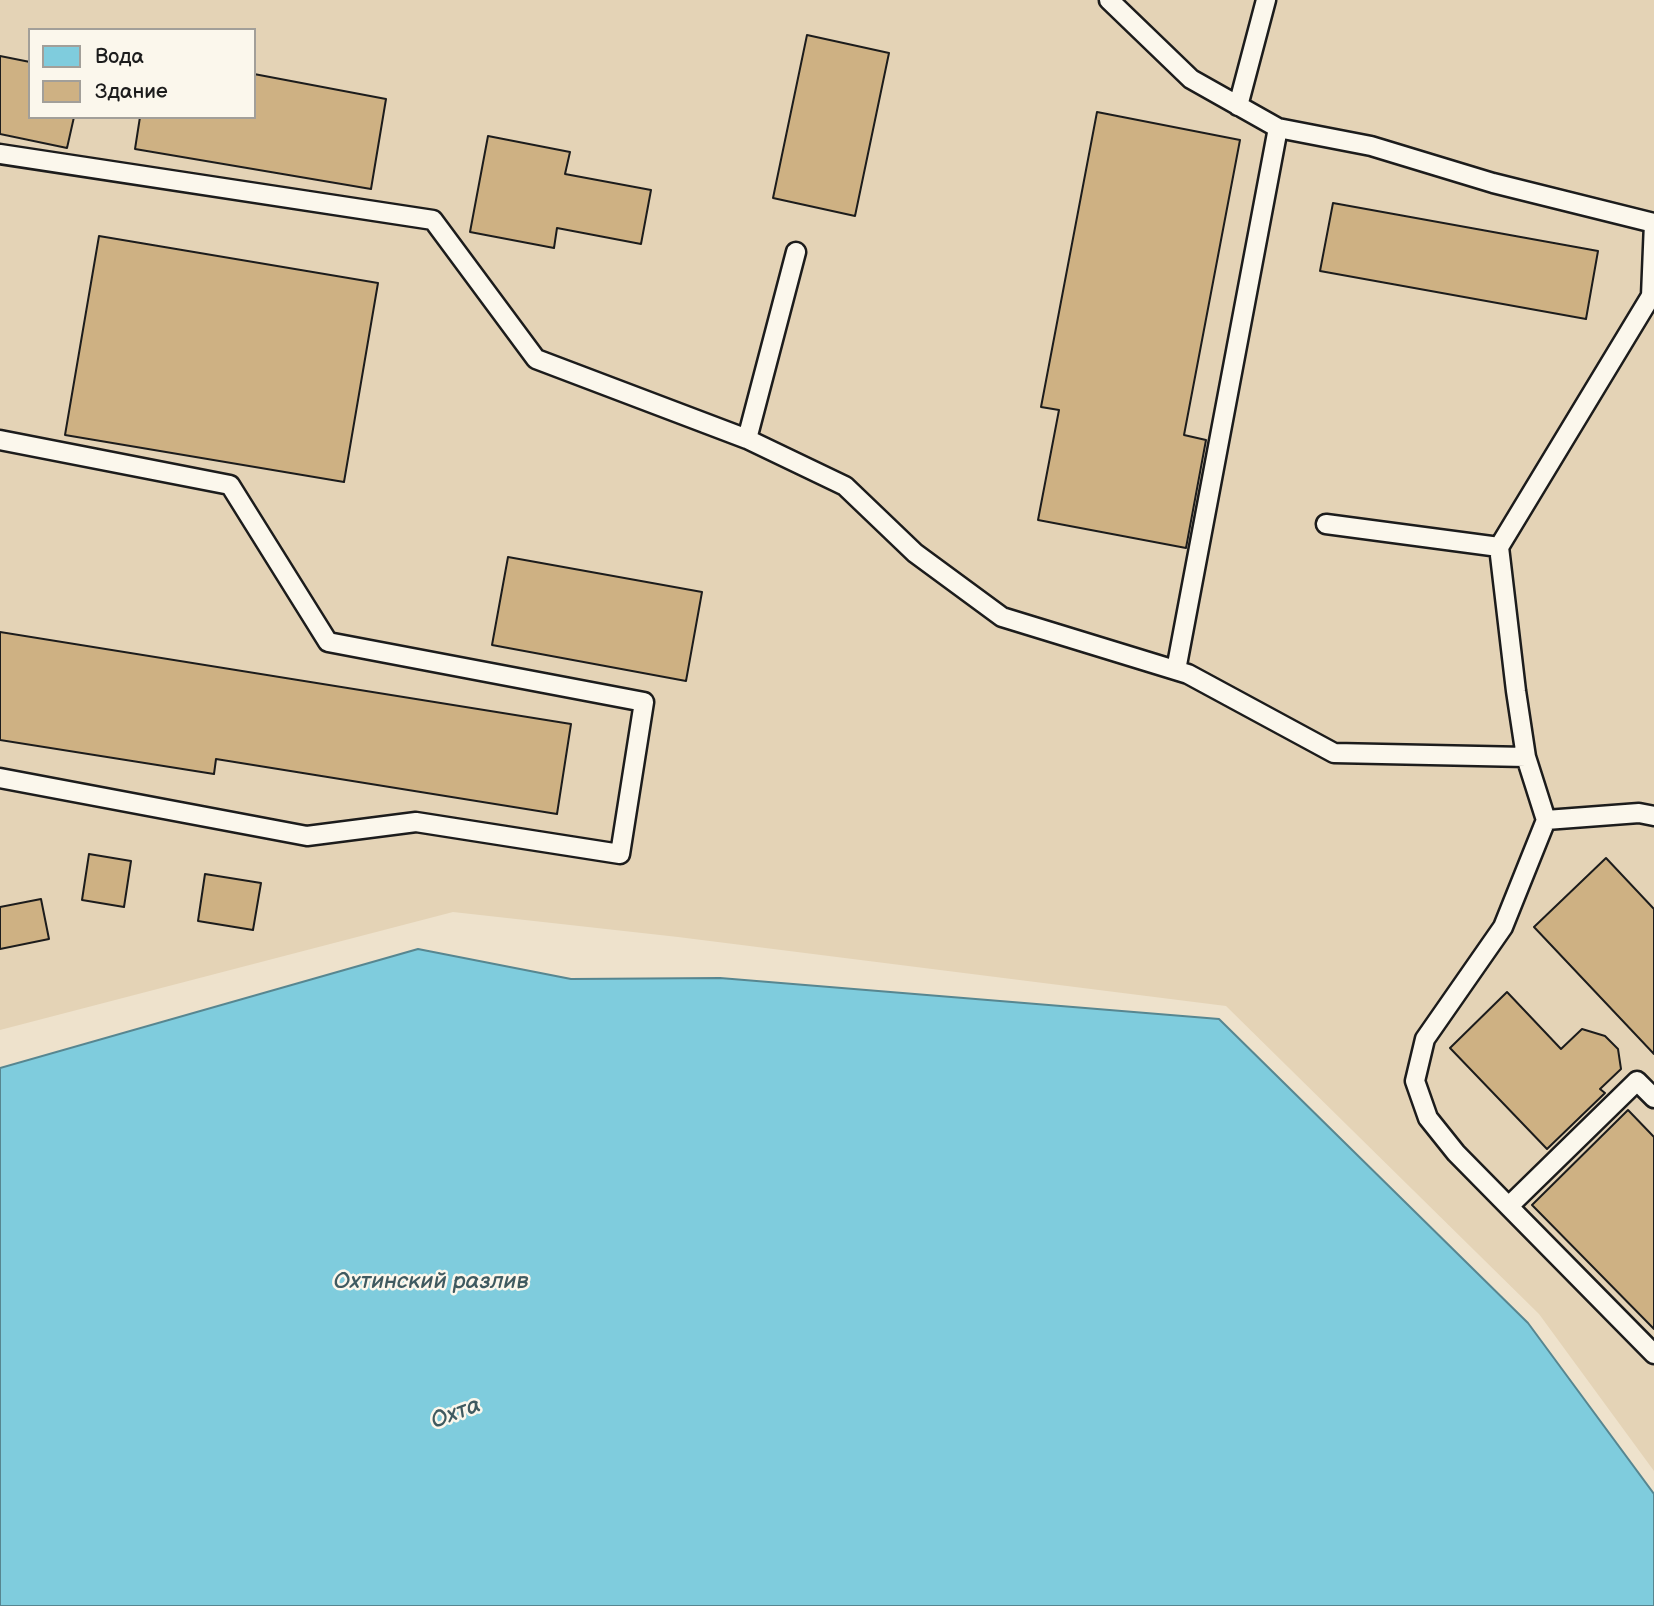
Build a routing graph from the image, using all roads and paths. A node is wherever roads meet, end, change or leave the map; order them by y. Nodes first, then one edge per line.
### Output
1 (1110, 0) edge
2 (1266, 0) edge
3 (1238, 106) junction
4 (1278, 128) junction
5 (0, 154) edge
6 (796, 252) dead end
7 (747, 439) junction
8 (0, 440) edge
9 (1326, 524) dead end
10 (1499, 547) junction
11 (1176, 670) junction
12 (1526, 757) junction
13 (0, 778) edge
14 (1654, 816) edge
15 (1546, 820) junction
16 (1654, 1098) edge
17 (1509, 1206) junction
18 (1654, 1354) edge

1 - 3 lane
2 - 3 lane
3 - 4 lane
4 - 10 lane
4 - 11 lane
5 - 7 lane
6 - 7 lane
7 - 11 lane
8 - 13 lane
9 - 10 lane
10 - 12 lane
11 - 12 lane
12 - 15 lane
14 - 15 lane
15 - 17 lane
16 - 17 lane
17 - 18 lane

